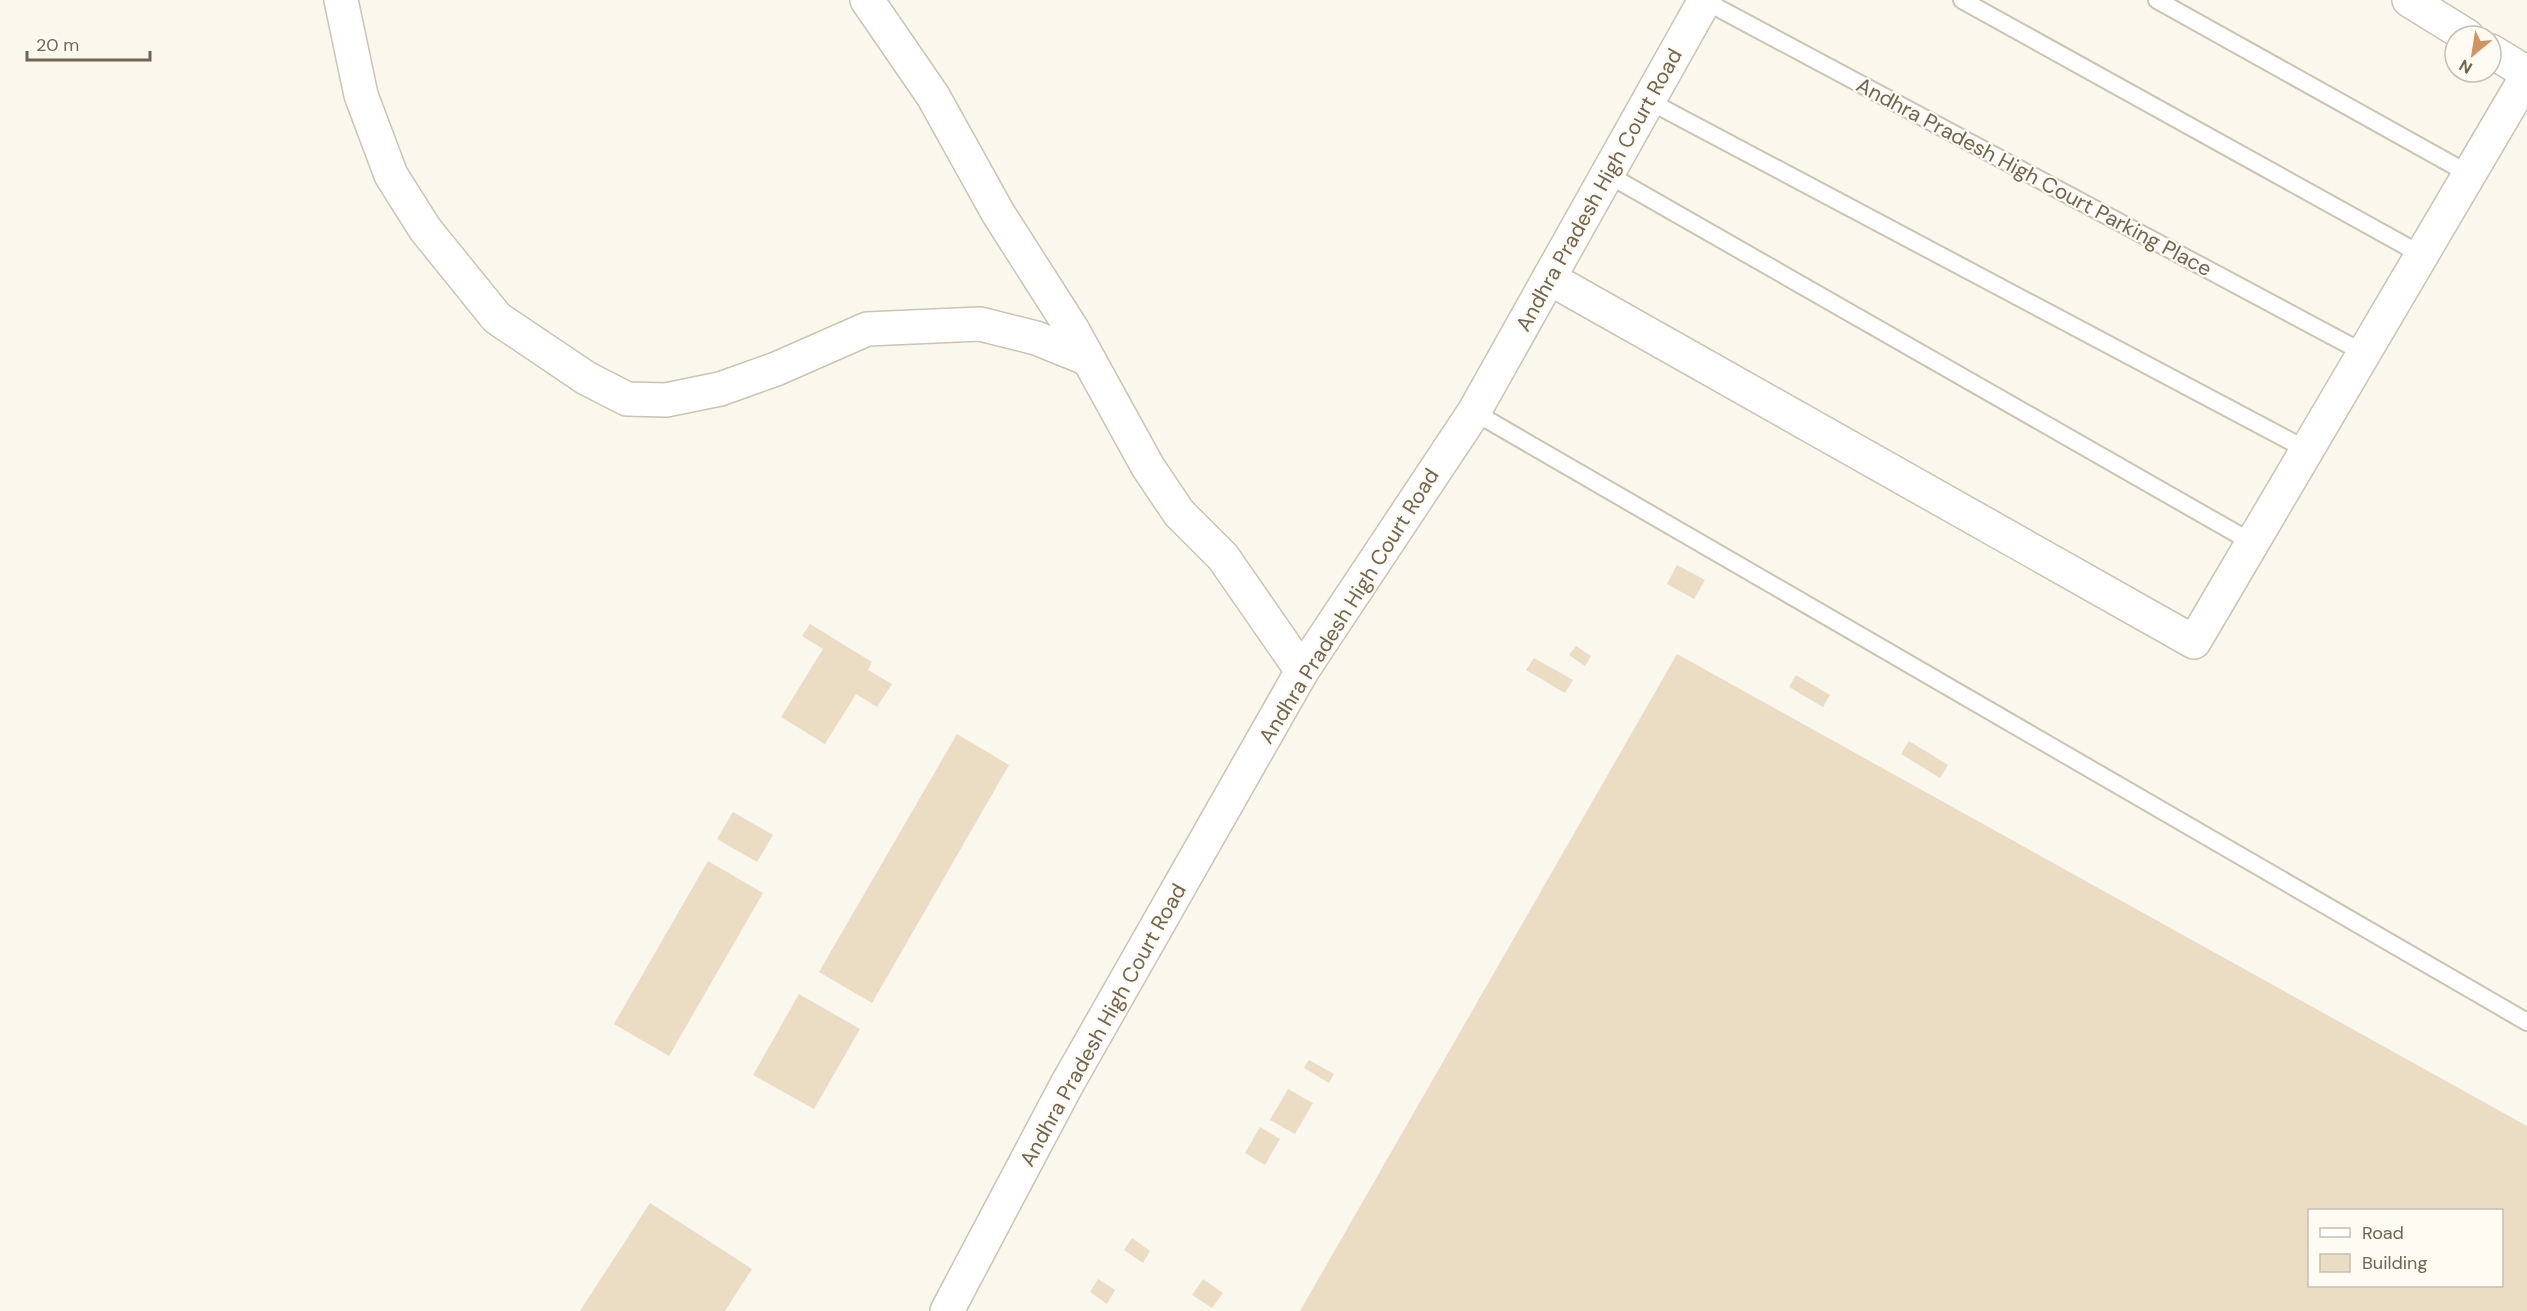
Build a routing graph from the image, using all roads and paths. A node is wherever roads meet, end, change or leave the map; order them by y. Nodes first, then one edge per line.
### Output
1 (341, 0) edge
2 (867, 0) edge
3 (1705, 0) edge
4 (1962, 0) edge
5 (2157, 0) edge
6 (2409, 0) edge
7 (2448, 24) edge
8 (2503, 59) edge
9 (2527, 74) edge
10 (1649, 101) junction
11 (1607, 174) junction
12 (2469, 174) junction
13 (2422, 255) junction
14 (1549, 278) junction
15 (2364, 353) junction
16 (1088, 359) junction
17 (1474, 412) junction
18 (2307, 450) junction
19 (2253, 543) junction
20 (1302, 671) junction
21 (2527, 1022) edge
22 (947, 1311) edge

1 - 16 street
2 - 16 street
3 - 10 street, Andhra Pradesh High Court Road
3 - 15 lane, Andhra Pradesh High Court Parking Place
4 - 13 lane
5 - 12 lane
6 - 7 street
8 - 9 street
9 - 12 street
10 - 11 street, Andhra Pradesh High Court Road
10 - 18 lane
11 - 14 street, Andhra Pradesh High Court Road
11 - 19 lane
12 - 13 street
13 - 15 street
14 - 17 street, Andhra Pradesh High Court Road
14 - 19 street
15 - 18 street
16 - 20 street
17 - 20 street, Andhra Pradesh High Court Road
17 - 21 lane
18 - 19 street
20 - 22 street, Andhra Pradesh High Court Road

